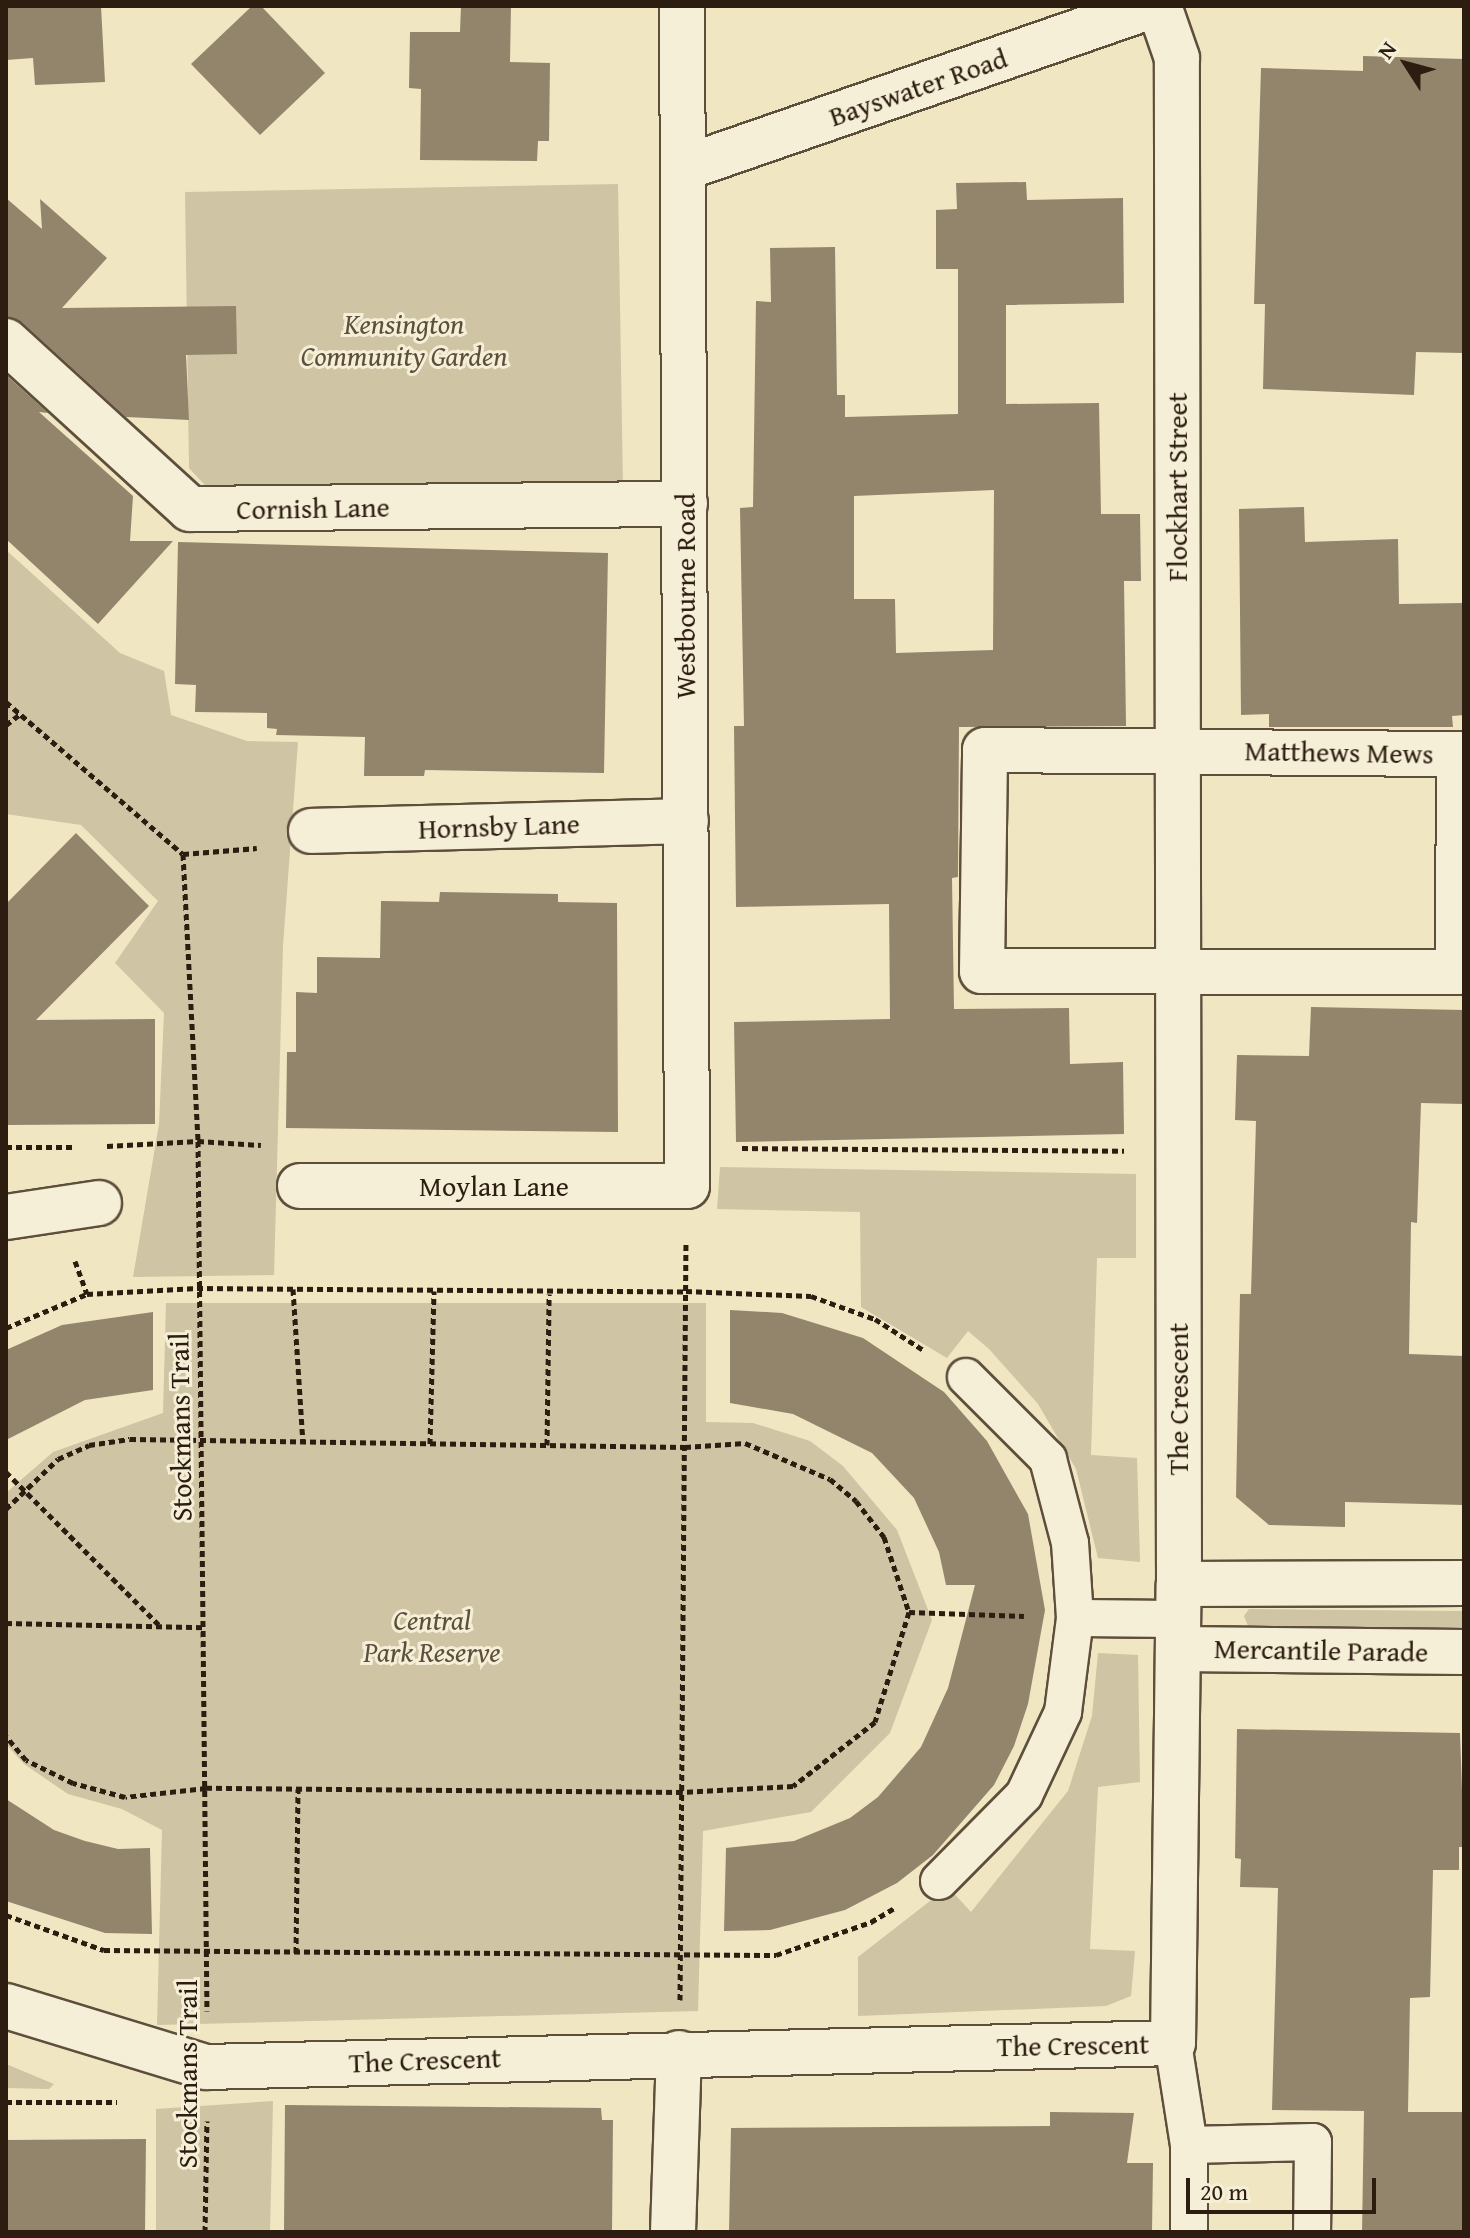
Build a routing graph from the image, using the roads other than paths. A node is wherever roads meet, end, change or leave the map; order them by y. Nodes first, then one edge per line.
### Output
1 (682, 6) edge
2 (1152, 6) edge
3 (1159, 6) edge
4 (684, 168) junction
5 (6, 341) edge
6 (685, 504) junction
7 (1177, 750) junction
8 (686, 821) junction
9 (311, 831) road end
10 (1180, 971) junction
11 (687, 1167) joint
12 (300, 1186) dead end
13 (99, 1203) dead end
14 (6, 1217) edge
15 (966, 1377) road end
16 (1464, 1583) edge
17 (1179, 1617) junction
18 (1075, 1618) junction
19 (1464, 1652) edge
20 (939, 1881) road end
21 (6, 2006) edge
22 (1173, 2043) junction
23 (679, 2053) junction
24 (1189, 2145) junction
25 (673, 2232) edge
26 (1189, 2232) edge
27 (1312, 2232) edge

1 - 4 street, Westbourne Road
2 - 4 street, Bayswater Road
3 - 7 street, Flockhart Street
4 - 6 street, Westbourne Road
5 - 6 street, Cornish Lane
6 - 8 street, Westbourne Road
7 - 10 street, Flockhart Street
7 - 10 street, Matthews Mews
7 - 10 street, Matthews Mews
8 - 9 street, Hornsby Lane
8 - 11 street, Westbourne Road
10 - 17 street, The Crescent
11 - 12 street, Moylan Lane
13 - 14 street
15 - 18 lane
16 - 17 street
17 - 18 lane
17 - 19 street, Mercantile Parade
17 - 22 street, The Crescent
18 - 20 lane
21 - 23 street, The Crescent
22 - 23 street, The Crescent
22 - 24 lane
23 - 25 street
24 - 26 lane
24 - 27 lane

